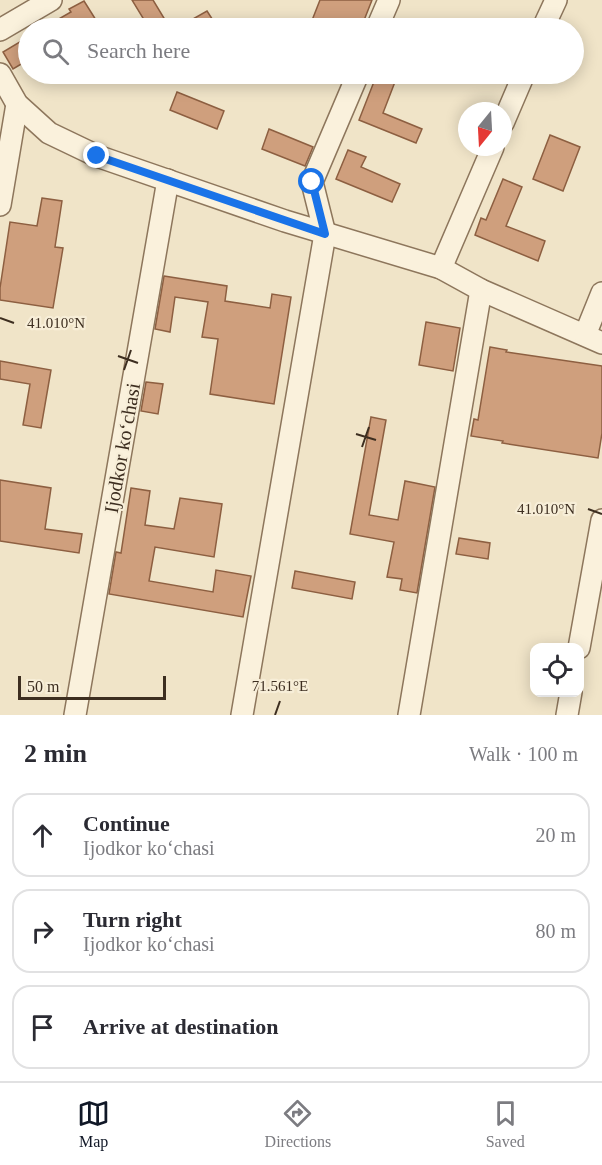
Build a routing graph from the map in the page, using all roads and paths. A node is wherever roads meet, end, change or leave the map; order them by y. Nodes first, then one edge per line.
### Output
1 (51, 0) edge
2 (389, 0) edge
3 (556, 0) edge
4 (20, 18) edge
5 (381, 18) edge
6 (548, 18) edge
7 (18, 19) edge
8 (0, 30) edge
9 (0, 74) edge
10 (354, 84) edge
11 (520, 84) edge
12 (512, 102) edge
13 (17, 104) junction
14 (489, 156) edge
15 (168, 180) junction
16 (0, 205) edge
17 (325, 234) junction
18 (441, 268) junction
19 (482, 290) junction
20 (602, 293) edge
21 (594, 339) edge
22 (602, 520) edge
23 (580, 643) edge
24 (570, 697) edge
25 (75, 715) edge
26 (242, 715) edge
27 (409, 715) edge
28 (567, 715) edge

1 - 4 street
2 - 5 street
3 - 6 street
7 - 8 street
9 - 13 street
10 - 17 street
11 - 12 street
13 - 15 street
13 - 16 street
14 - 18 street
15 - 17 street
15 - 25 street, Ijodkor koʻchasi
17 - 18 street
17 - 26 street
18 - 19 street
19 - 21 street
19 - 27 street
20 - 21 street
22 - 23 street
24 - 28 street

